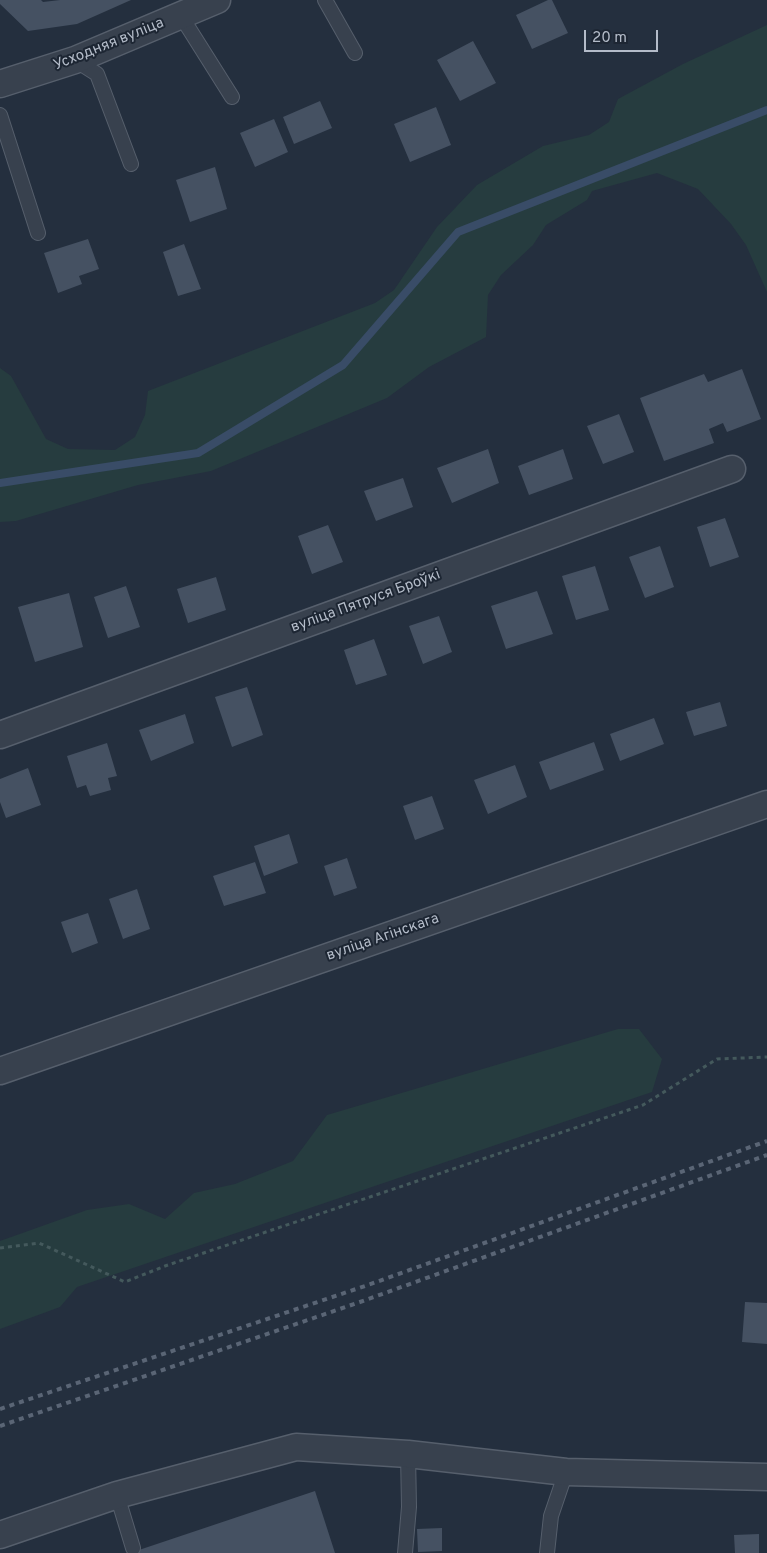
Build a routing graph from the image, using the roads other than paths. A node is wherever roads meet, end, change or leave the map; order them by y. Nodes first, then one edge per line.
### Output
1 (217, 0) edge
2 (325, 0) edge
3 (181, 16) junction
4 (355, 53) dead end
5 (75, 60) junction
6 (0, 84) edge
7 (232, 97) dead end
8 (0, 116) edge
9 (131, 164) dead end
10 (38, 232) dead end
11 (732, 469) dead end
12 (0, 735) edge
13 (767, 804) edge
14 (0, 1071) edge
15 (408, 1454) junction
16 (566, 1472) junction
17 (767, 1477) edge
18 (117, 1495) junction
19 (0, 1535) edge
20 (133, 1548) dead end
21 (405, 1553) edge
22 (547, 1553) edge

1 - 3 street, Усходняя вуліца
2 - 4 lane
3 - 5 street, Усходняя вуліца
3 - 7 lane
5 - 6 street, Усходняя вуліца
5 - 9 lane
8 - 10 lane
11 - 12 street, вуліца Пятруся Броўкі
13 - 14 street, вуліца Агінскага
15 - 16 street
15 - 18 street
15 - 21 lane
16 - 17 street
16 - 22 lane
18 - 19 street
18 - 20 lane

